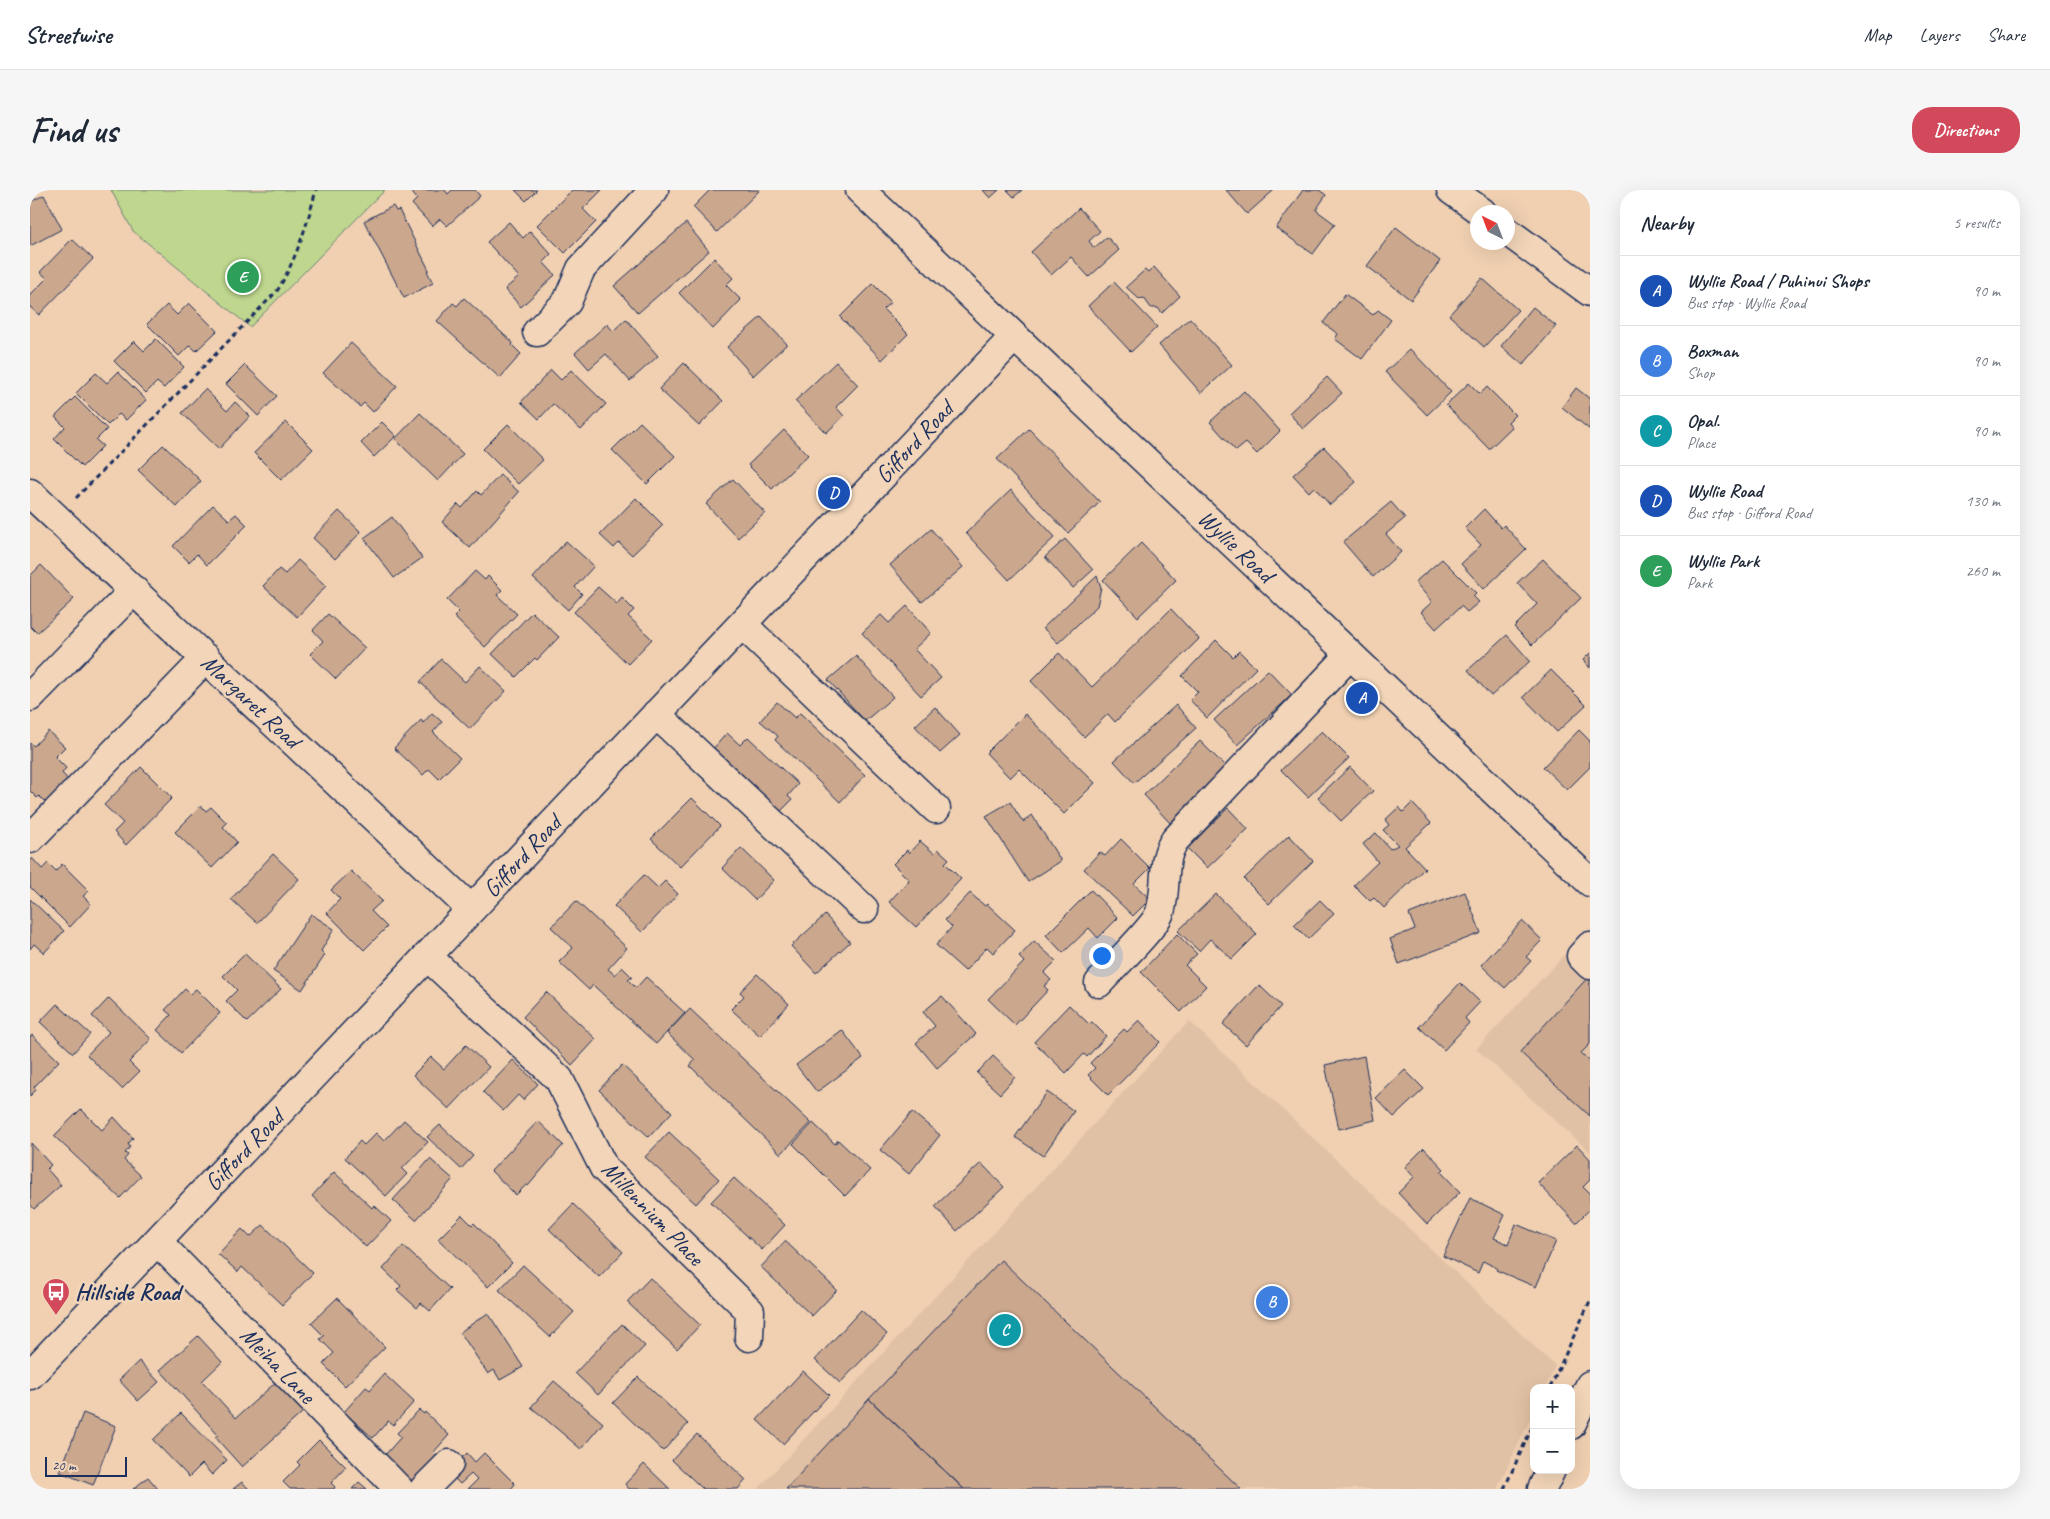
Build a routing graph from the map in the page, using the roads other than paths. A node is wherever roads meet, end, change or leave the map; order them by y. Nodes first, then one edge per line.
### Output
1 (654, 190) edge
2 (860, 190) edge
3 (1451, 190) edge
4 (1472, 205) edge
5 (1515, 237) edge
6 (1590, 292) edge
7 (537, 332) dead end
8 (1014, 336) junction
9 (30, 493) edge
10 (134, 590) junction
11 (742, 624) junction
12 (1350, 655) junction
13 (206, 658) junction
14 (30, 697) edge
15 (656, 714) junction
16 (936, 809) dead end
17 (30, 838) edge
18 (1590, 882) edge
19 (471, 909) junction
20 (864, 909) dead end
21 (1590, 946) edge
22 (427, 956) junction
23 (1590, 965) edge
24 (1099, 983) dead end
25 (157, 1241) junction
26 (749, 1338) dead end
27 (30, 1375) edge
28 (1590, 1385) edge
29 (1575, 1417) edge
30 (449, 1464) dead end
31 (1549, 1474) edge
32 (398, 1489) edge
33 (424, 1489) edge
34 (1542, 1489) edge

1 - 7 street
2 - 8 street, Wyllie Road
3 - 4 street
5 - 6 street
8 - 11 street, Gifford Road
8 - 12 street, Wyllie Road
9 - 10 street, Margaret Road
10 - 13 street, Margaret Road
10 - 14 street
11 - 15 street, Gifford Road
11 - 16 street
12 - 18 street, Wyllie Road
12 - 24 street
13 - 17 street
13 - 19 street, Margaret Road
15 - 19 street, Gifford Road
15 - 20 street
19 - 22 street, Gifford Road
21 - 23 street
22 - 25 street, Gifford Road
22 - 26 street, Millennium Place
25 - 27 street, Gifford Road
25 - 32 street, Meiha Lane
28 - 29 street
30 - 33 street
31 - 34 street

